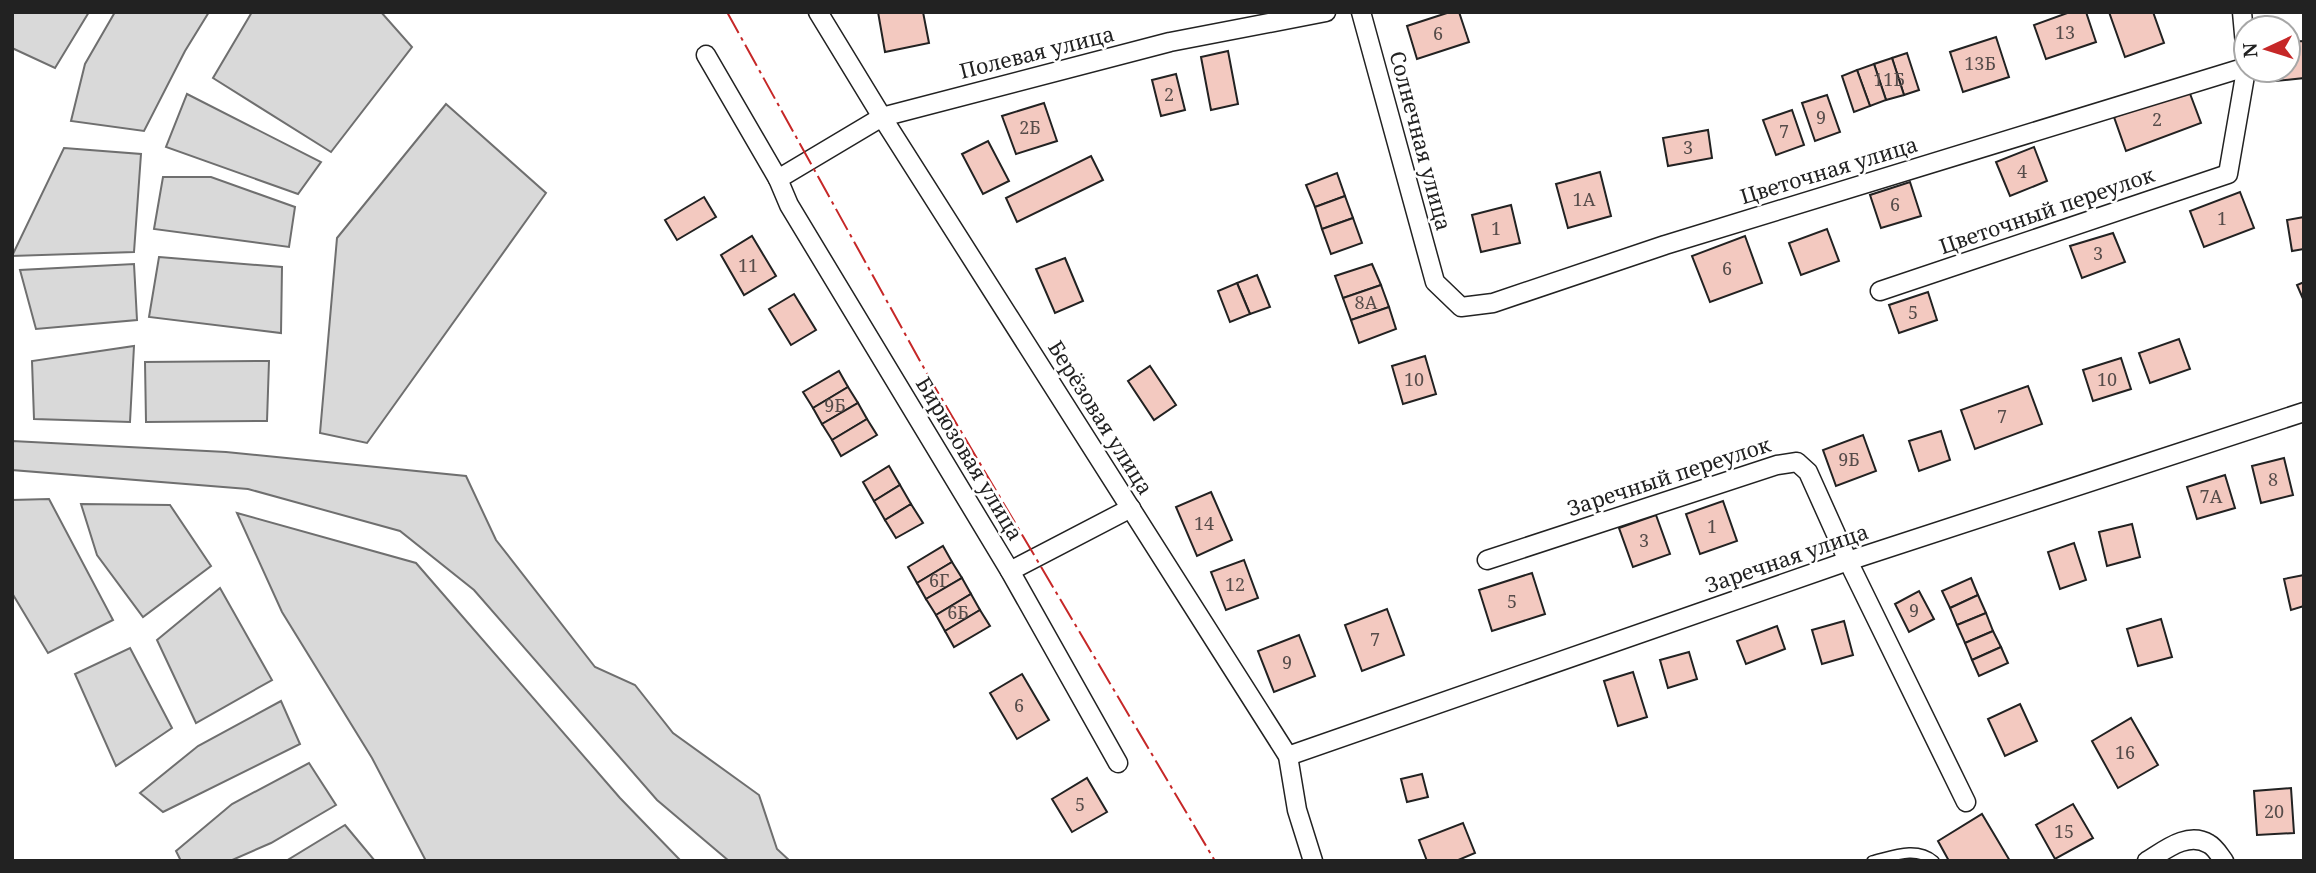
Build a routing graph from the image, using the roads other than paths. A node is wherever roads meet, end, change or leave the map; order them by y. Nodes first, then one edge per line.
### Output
1 (818, 12) edge
2 (1326, 12) edge
3 (1361, 12) edge
4 (706, 55) dead end
5 (2232, 72) edge
6 (2243, 84) edge
7 (882, 117) junction
8 (778, 179) junction
9 (1435, 282) joint
10 (1880, 291) dead end
11 (2304, 412) edge
12 (1131, 508) junction
13 (1487, 560) dead end
14 (1849, 561) junction
15 (1010, 571) junction
16 (1288, 757) junction
17 (1118, 763) dead end
18 (1966, 803) dead end
19 (1313, 861) edge
20 (1872, 861) edge
21 (1934, 861) edge
22 (2147, 861) edge
23 (2224, 861) edge

1 - 7 street, Берёзовая улица
2 - 7 street, Полевая улица
3 - 9 street, Солнечная улица
4 - 8 street, Бирюзовая улица
5 - 9 street, Цветочная улица
6 - 10 street, Цветочный переулок
7 - 8 street
7 - 12 street, Берёзовая улица
8 - 15 street, Бирюзовая улица
11 - 14 street, Заречная улица
12 - 15 street
12 - 16 street, Берёзовая улица
13 - 14 street, Заречный переулок
14 - 16 street, Заречная улица
14 - 18 street
15 - 17 street, Бирюзовая улица
16 - 19 street, Берёзовая улица
20 - 21 lane
22 - 23 street

